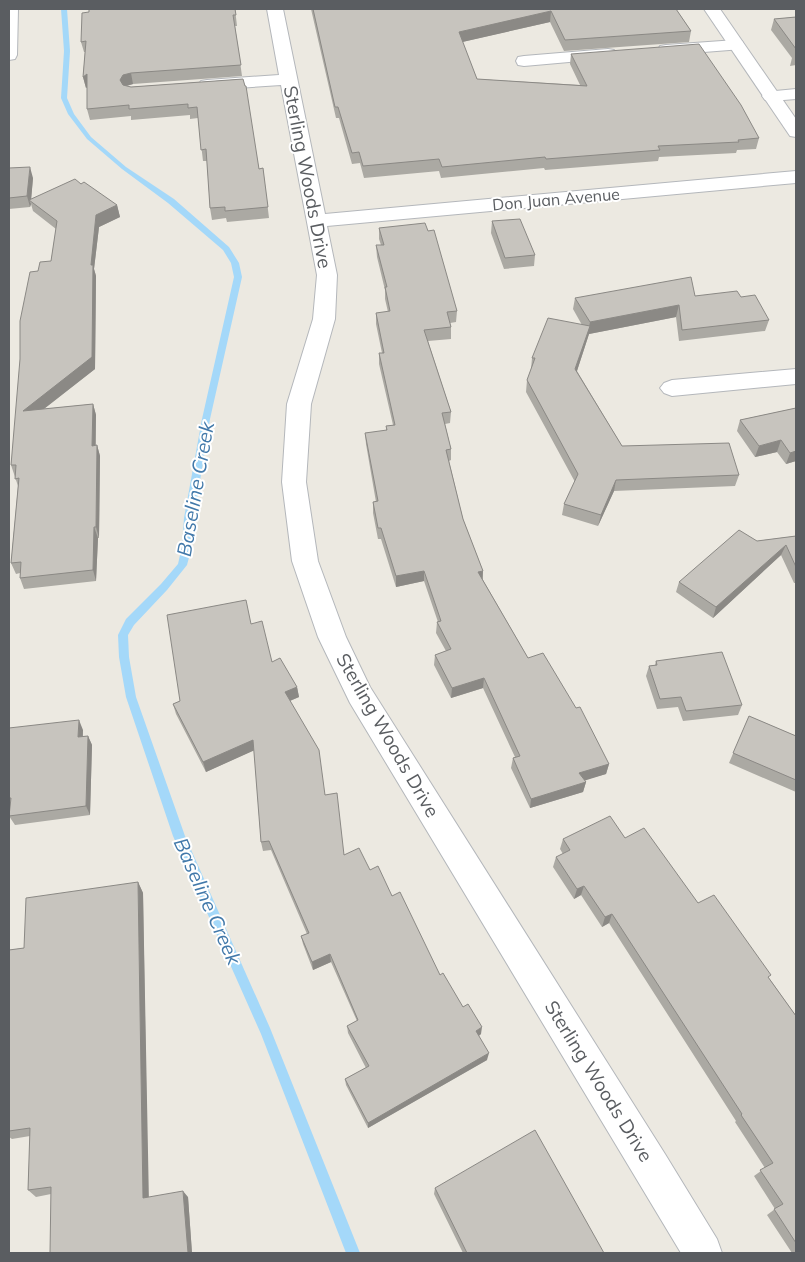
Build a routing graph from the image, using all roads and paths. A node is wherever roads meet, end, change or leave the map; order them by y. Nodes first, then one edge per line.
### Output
1 (10, 9) edge
2 (275, 9) edge
3 (712, 9) edge
4 (736, 45) junction
5 (650, 51) edge
6 (9, 54) edge
7 (621, 54) edge
8 (524, 61) dead end
9 (289, 79) junction
10 (191, 87) edge
11 (796, 94) edge
12 (771, 96) junction
13 (796, 132) edge
14 (796, 177) edge
15 (317, 221) junction
16 (796, 376) edge
17 (672, 388) dead end
18 (703, 1253) edge

1 - 6 street
2 - 9 street, Sterling Woods Drive
3 - 4 street
4 - 5 street
4 - 12 street
7 - 8 street
9 - 10 street
9 - 15 street, Sterling Woods Drive
11 - 12 street
12 - 13 street
14 - 15 street, Don Juan Avenue
15 - 18 street, Sterling Woods Drive
16 - 17 street

